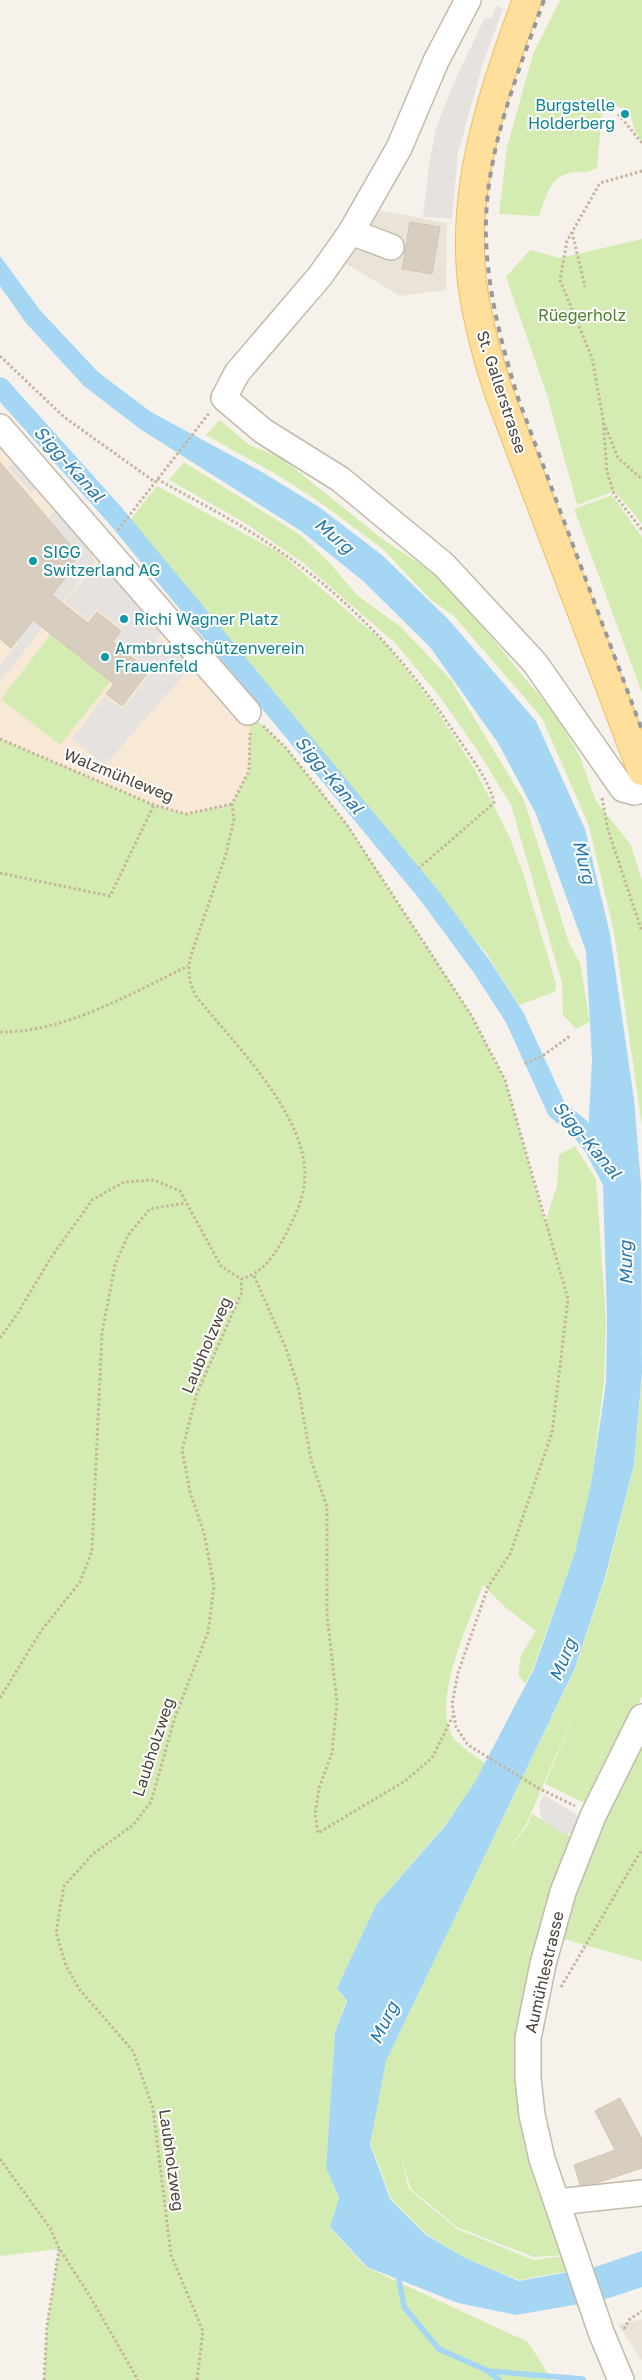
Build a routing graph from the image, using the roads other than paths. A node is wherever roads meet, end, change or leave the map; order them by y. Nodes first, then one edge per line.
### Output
1 (468, 0) edge
2 (527, 0) edge
3 (351, 232) junction
4 (391, 247) dead end
5 (0, 428) edge
6 (248, 712) road end
7 (642, 770) edge
8 (642, 790) edge
9 (642, 1717) edge
10 (642, 2193) edge
11 (557, 2202) junction
12 (620, 2379) edge

1 - 3 street
2 - 7 main road, St. Gallerstrasse
3 - 4 street
3 - 8 street
5 - 6 street
9 - 11 street, Aumühlestrasse
10 - 11 street
11 - 12 street, Aumühlestrasse

